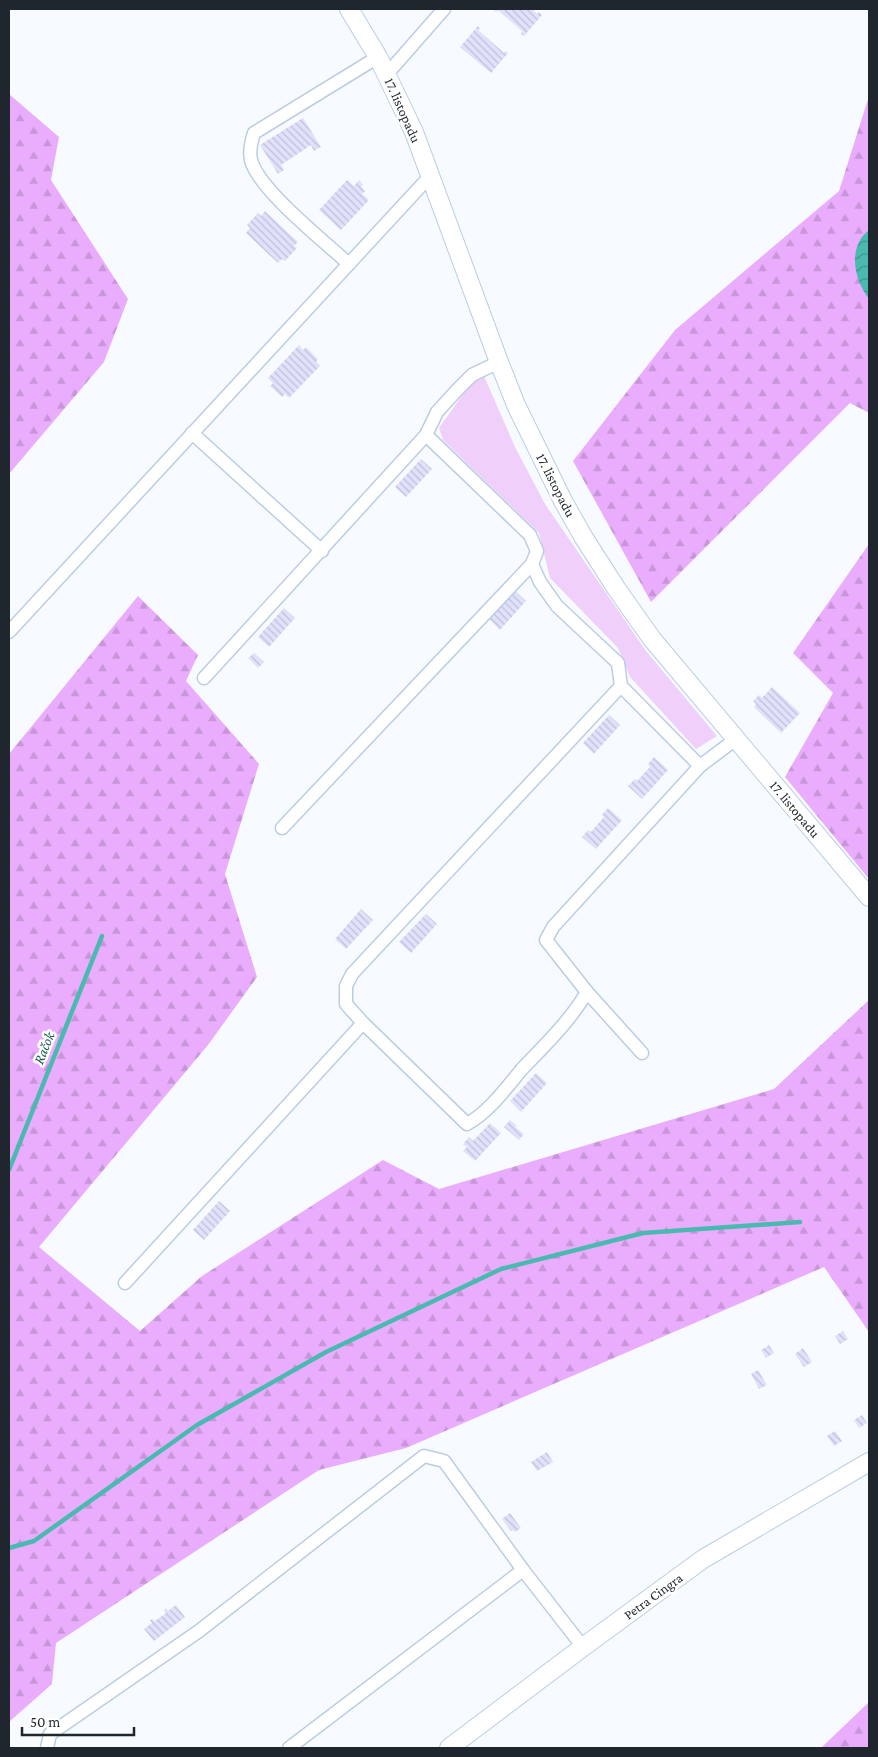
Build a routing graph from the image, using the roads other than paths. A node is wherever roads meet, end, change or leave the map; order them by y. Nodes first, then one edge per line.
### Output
1 (349, 9) edge
2 (444, 9) edge
3 (378, 57) junction
4 (387, 74) junction
5 (431, 175) junction
6 (349, 264) junction
7 (498, 362) junction
8 (192, 433) junction
9 (426, 435) junction
10 (322, 551) junction
11 (532, 564) junction
12 (9, 632) edge
13 (204, 678) dead end
14 (621, 686) junction
15 (736, 739) junction
16 (700, 766) junction
17 (282, 828) dead end
18 (869, 897) edge
19 (587, 992) junction
20 (363, 1024) junction
21 (642, 1053) dead end
22 (125, 1283) dead end
23 (869, 1462) edge
24 (523, 1570) junction
25 (583, 1647) junction
26 (47, 1748) edge
27 (289, 1748) edge
28 (450, 1748) edge

1 - 3 main road, 17. listopadu
2 - 4 street
3 - 4 main road, 17. listopadu
3 - 6 street
4 - 5 main road, 17. listopadu
5 - 6 street
5 - 7 main road, 17. listopadu
6 - 8 street
7 - 9 street
7 - 15 main road, 17. listopadu
8 - 10 street
8 - 12 street
9 - 10 street
9 - 11 street
10 - 13 street
11 - 14 street
11 - 17 street
14 - 16 street
14 - 20 street
15 - 16 street
15 - 18 main road, 17. listopadu
16 - 19 street
19 - 20 street
19 - 21 street
20 - 22 street
23 - 25 main road, Petra Cingra
24 - 25 street
24 - 26 street
24 - 27 street
25 - 28 main road, Petra Cingra

